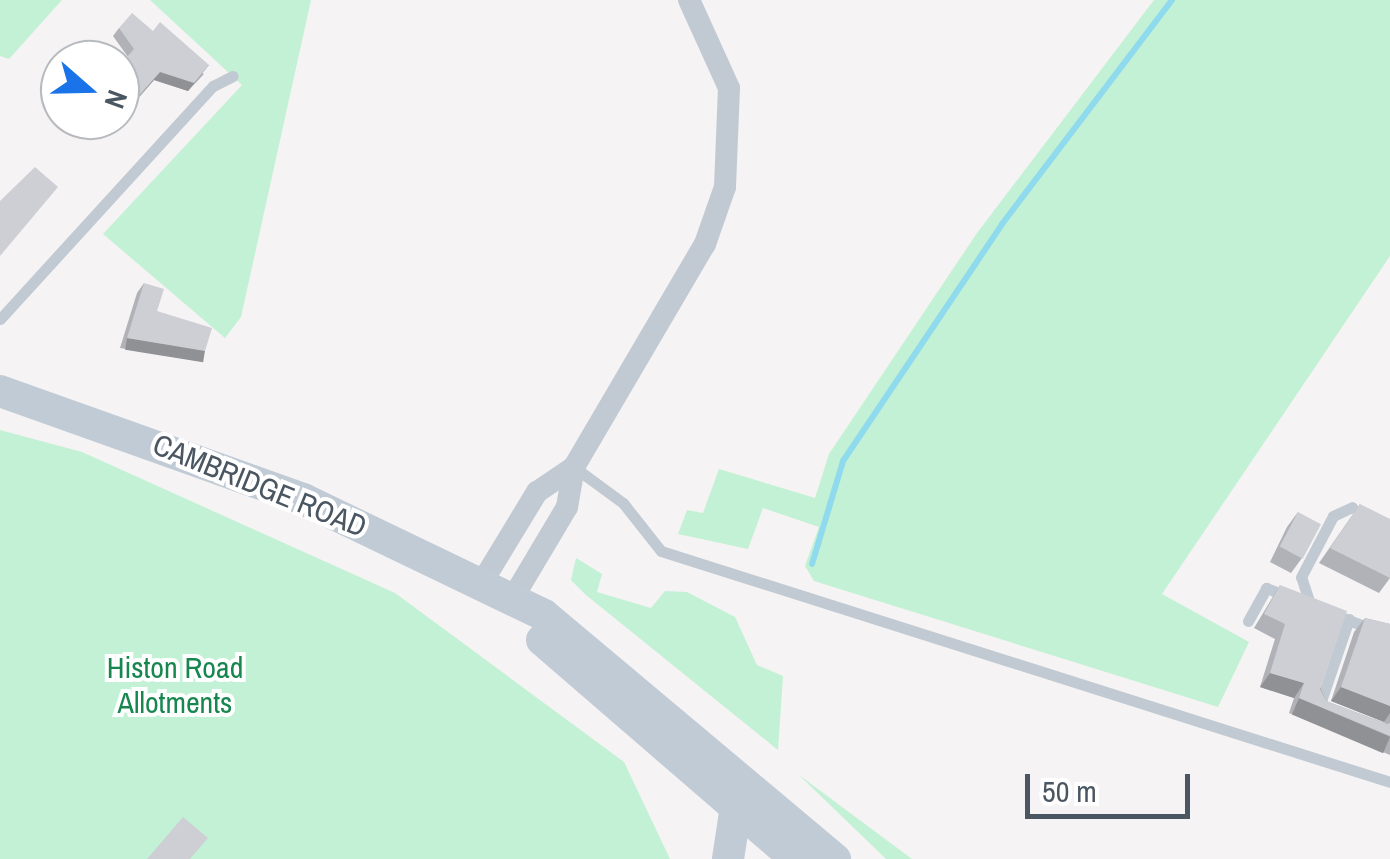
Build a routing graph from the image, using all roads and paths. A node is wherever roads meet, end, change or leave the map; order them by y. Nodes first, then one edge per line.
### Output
1 (689, 0) edge
2 (234, 76) dead end
3 (0, 320) edge
4 (0, 390) edge
5 (574, 468) junction
6 (1352, 507) edge
7 (480, 584) junction
8 (512, 602) junction
9 (1310, 604) junction
10 (1349, 620) junction
11 (1248, 621) dead end
12 (1390, 636) edge
13 (1334, 713) edge
14 (1390, 782) edge
15 (746, 796) junction
16 (799, 856) edge
17 (728, 859) edge

1 - 5 street
2 - 3 lane
4 - 7 main road, CAMBRIDGE ROAD
5 - 7 street
5 - 8 street
5 - 14 lane
6 - 9 lane
7 - 8 main road, CAMBRIDGE ROAD
8 - 15 main road, CAMBRIDGE ROAD
9 - 10 lane
9 - 11 lane
10 - 12 lane
10 - 13 lane
15 - 16 main road
15 - 17 main road

